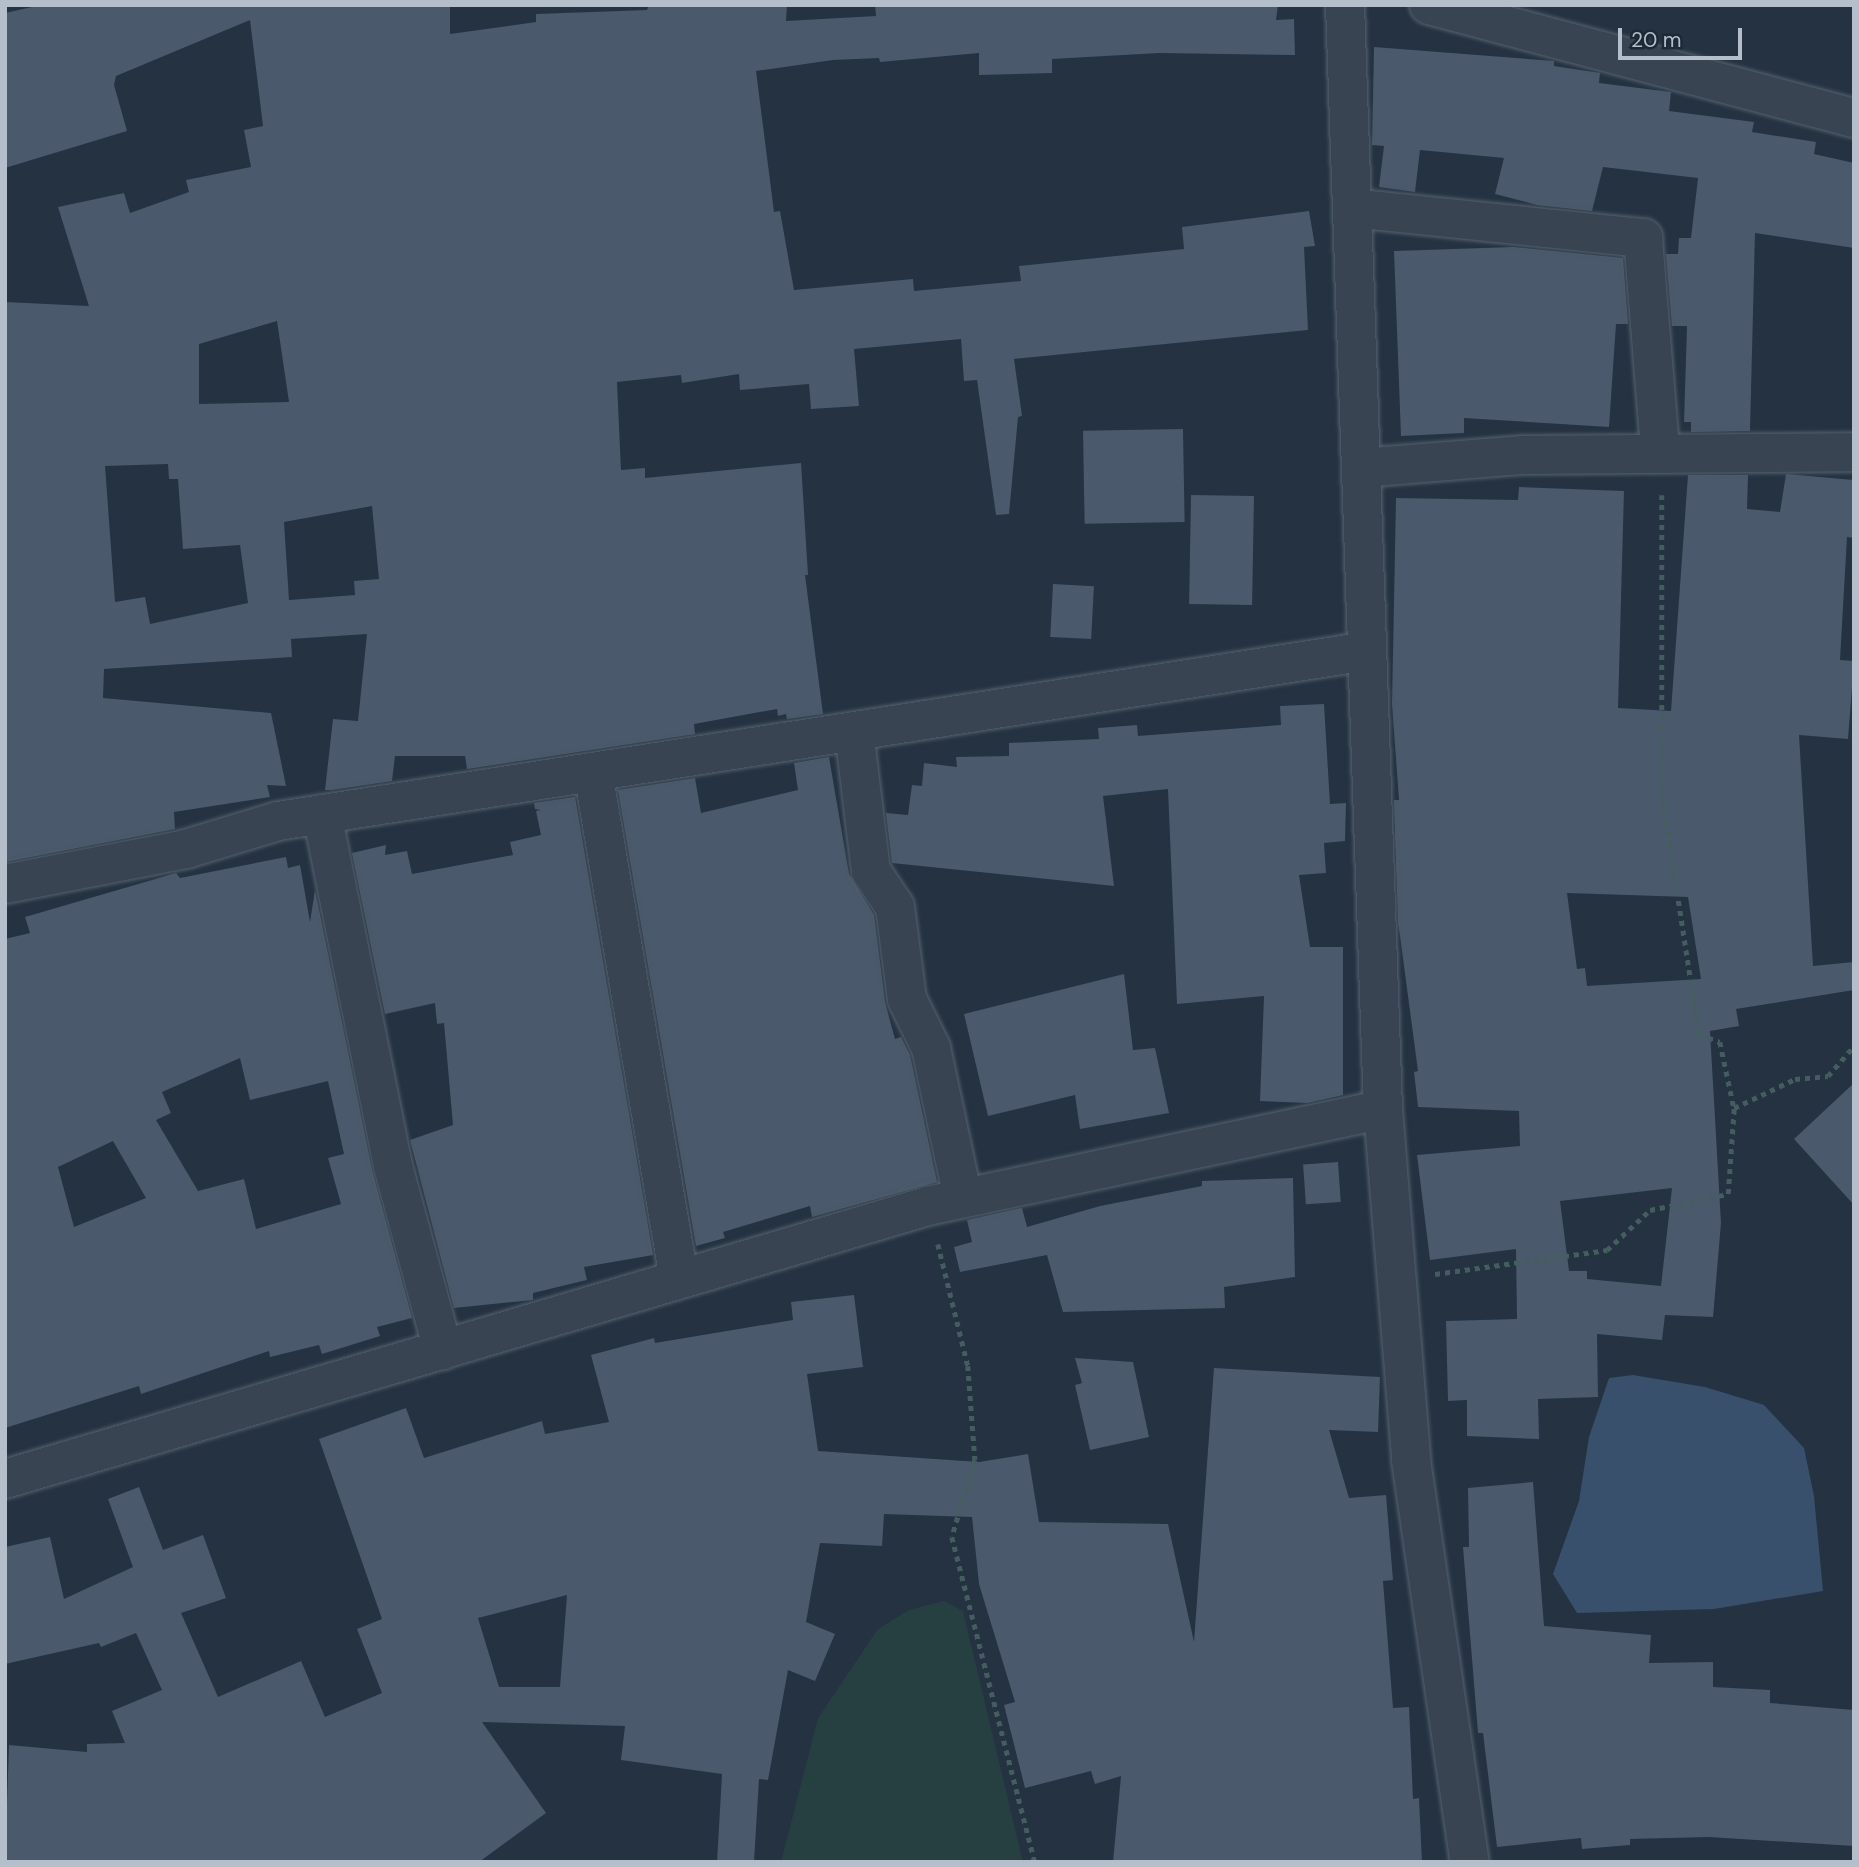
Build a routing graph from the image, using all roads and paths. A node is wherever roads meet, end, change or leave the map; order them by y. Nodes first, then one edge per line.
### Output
1 (1345, 5) edge
2 (1429, 5) edge
3 (1854, 118) edge
4 (1352, 208) junction
5 (1660, 451) junction
6 (1854, 452) edge
7 (1361, 468) junction
8 (1367, 651) junction
9 (855, 731) junction
10 (593, 772) junction
11 (322, 814) junction
12 (5, 884) edge
13 (1854, 1046) edge
14 (1734, 1108) junction
15 (1383, 1109) junction
16 (946, 1202) junction
17 (679, 1279) junction
18 (1396, 1279) junction
19 (443, 1350) junction
20 (5, 1479) edge
21 (1035, 1862) edge
22 (1470, 1862) edge

1 - 4 street
2 - 3 street
4 - 5 street
4 - 7 street
5 - 6 street
5 - 7 street
5 - 14 path
7 - 8 street
8 - 9 street
8 - 15 street
9 - 10 street
9 - 16 street
10 - 11 street
10 - 17 street
11 - 12 street
11 - 19 street
13 - 14 path
14 - 18 path
15 - 16 street
15 - 18 street
16 - 17 street
16 - 21 path
17 - 19 street
18 - 22 street
19 - 20 street

